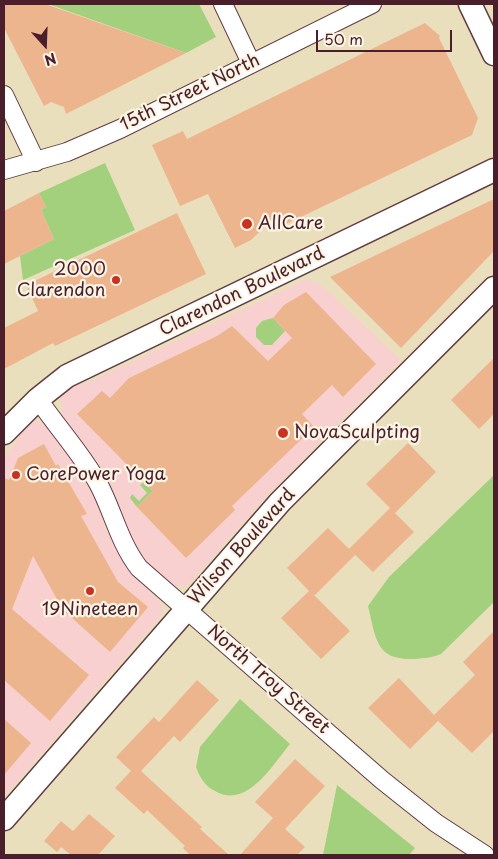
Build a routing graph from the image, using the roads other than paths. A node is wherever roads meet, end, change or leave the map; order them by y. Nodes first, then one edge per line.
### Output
1 (223, 4) edge
2 (372, 4) edge
3 (470, 4) edge
4 (494, 54) edge
5 (251, 64) junction
6 (4, 95) edge
7 (36, 162) junction
8 (4, 170) edge
9 (494, 170) edge
10 (494, 288) edge
11 (38, 398) junction
12 (4, 434) edge
13 (186, 609) junction
14 (4, 819) edge
15 (485, 855) edge

1 - 5 street
2 - 5 street, 15th Street North
3 - 4 main road
5 - 7 street, 15th Street North
6 - 7 street
7 - 8 street, 15th Street North
9 - 11 main road, Clarendon Boulevard
10 - 13 main road, Wilson Boulevard
11 - 12 main road, Clarendon Boulevard
11 - 13 street, North Troy Street
13 - 14 main road, Wilson Boulevard
13 - 15 street, North Troy Street

